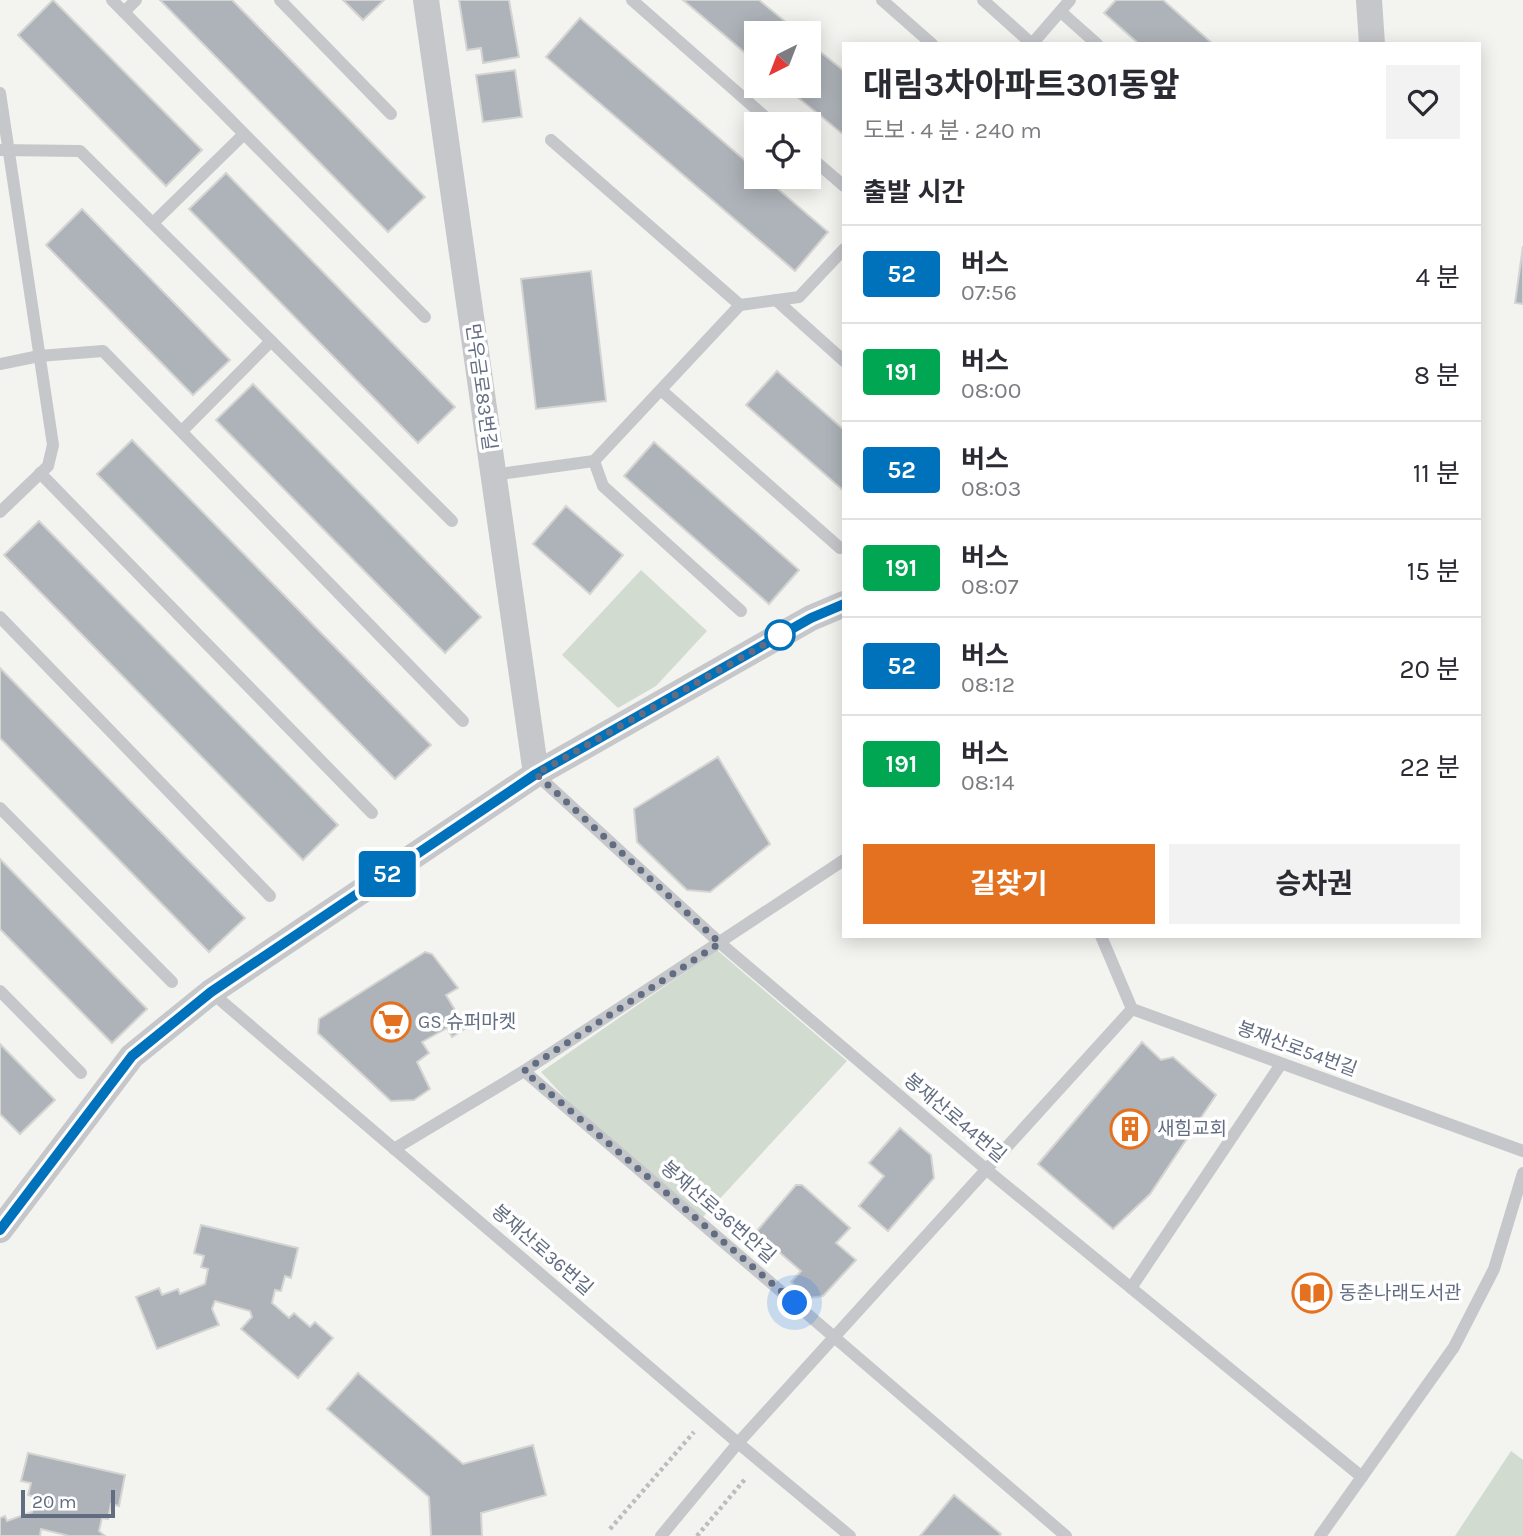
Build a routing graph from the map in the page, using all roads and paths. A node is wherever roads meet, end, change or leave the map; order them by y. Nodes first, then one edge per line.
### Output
1 (112, 0) edge
2 (136, 0) edge
3 (280, 0) edge
4 (426, 0) edge
5 (632, 0) edge
6 (883, 0) edge
7 (983, 0) edge
8 (1070, 0) edge
9 (1369, 0) edge
10 (124, 12) junction
11 (1061, 12) junction
12 (930, 42) edge
13 (1030, 42) edge
14 (1034, 42) edge
15 (1095, 42) edge
16 (1372, 42) edge
17 (0, 93) edge
18 (759, 112) edge
19 (391, 114) dead end
20 (244, 134) junction
21 (551, 140) dead end
22 (4, 150) edge
23 (821, 166) edge
24 (842, 184) edge
25 (153, 223) junction
26 (842, 251) edge
27 (776, 300) junction
28 (740, 305) junction
29 (425, 317) dead end
30 (271, 341) junction
31 (39, 356) junction
32 (842, 359) edge
33 (0, 364) edge
34 (661, 390) junction
35 (181, 431) junction
36 (594, 461) junction
37 (40, 473) junction
38 (494, 475) junction
39 (0, 512) edge
40 (452, 521) dead end
41 (840, 548) dead end
42 (842, 605) edge
43 (741, 611) dead end
44 (0, 617) edge
45 (463, 721) dead end
46 (536, 774) junction
47 (0, 808) edge
48 (372, 813) dead end
49 (842, 861) edge
50 (270, 897) dead end
51 (1102, 938) edge
52 (720, 943) junction
53 (173, 982) dead end
54 (0, 991) edge
55 (211, 992) junction
56 (1132, 1009) junction
57 (1281, 1064) junction
58 (524, 1071) junction
59 (81, 1073) dead end
60 (394, 1149) junction
61 (1523, 1151) edge
62 (987, 1170) junction
63 (1523, 1173) edge
64 (0, 1230) edge
65 (1131, 1288) junction
66 (834, 1337) junction
67 (707, 1417) junction
68 (738, 1443) junction
69 (760, 1462) junction
70 (1362, 1477) junction
71 (610, 1529) dead end
72 (661, 1536) edge
73 (697, 1536) edge
74 (850, 1536) edge
75 (1066, 1536) edge
76 (1320, 1536) edge

1 - 10 lane
2 - 10 lane
3 - 19 lane
4 - 38 street, 먼우금로83번길
5 - 18 lane
6 - 12 lane
7 - 13 lane
8 - 11 lane
9 - 16 street
10 - 20 lane
11 - 14 lane
11 - 15 lane
17 - 22 lane
20 - 25 lane
20 - 29 lane
21 - 28 lane
22 - 25 lane
22 - 31 lane
23 - 24 lane
25 - 30 lane
26 - 27 lane
27 - 28 lane
27 - 32 lane
28 - 34 lane
30 - 35 lane
30 - 40 lane
31 - 33 lane
31 - 35 lane
31 - 37 lane
34 - 36 lane
34 - 41 lane
35 - 45 lane
36 - 38 lane
36 - 43 lane
37 - 39 lane
37 - 48 lane
38 - 46 street, 먼우금로83번길
42 - 46 street
44 - 50 lane
46 - 52 lane, 봉재산로44번길
46 - 55 street
47 - 53 lane
49 - 52 lane
51 - 56 lane
52 - 58 lane
52 - 62 lane, 봉재산로44번길
54 - 59 lane
55 - 60 lane, 봉재산로36번길
55 - 64 street
56 - 57 lane, 봉재산로54번길
56 - 62 lane
57 - 61 lane, 봉재산로54번길
57 - 65 lane
58 - 60 lane
58 - 66 lane, 봉재산로36번안길
60 - 67 lane, 봉재산로36번길
62 - 65 lane, 봉재산로44번길
62 - 66 lane
63 - 70 lane
65 - 70 lane, 봉재산로44번길
66 - 68 lane
66 - 75 lane, 봉재산로36번안길
67 - 68 lane, 봉재산로36번길
67 - 71 path
68 - 69 lane, 봉재산로36번길
68 - 72 lane
69 - 73 path
69 - 74 lane, 봉재산로36번길
70 - 76 lane

